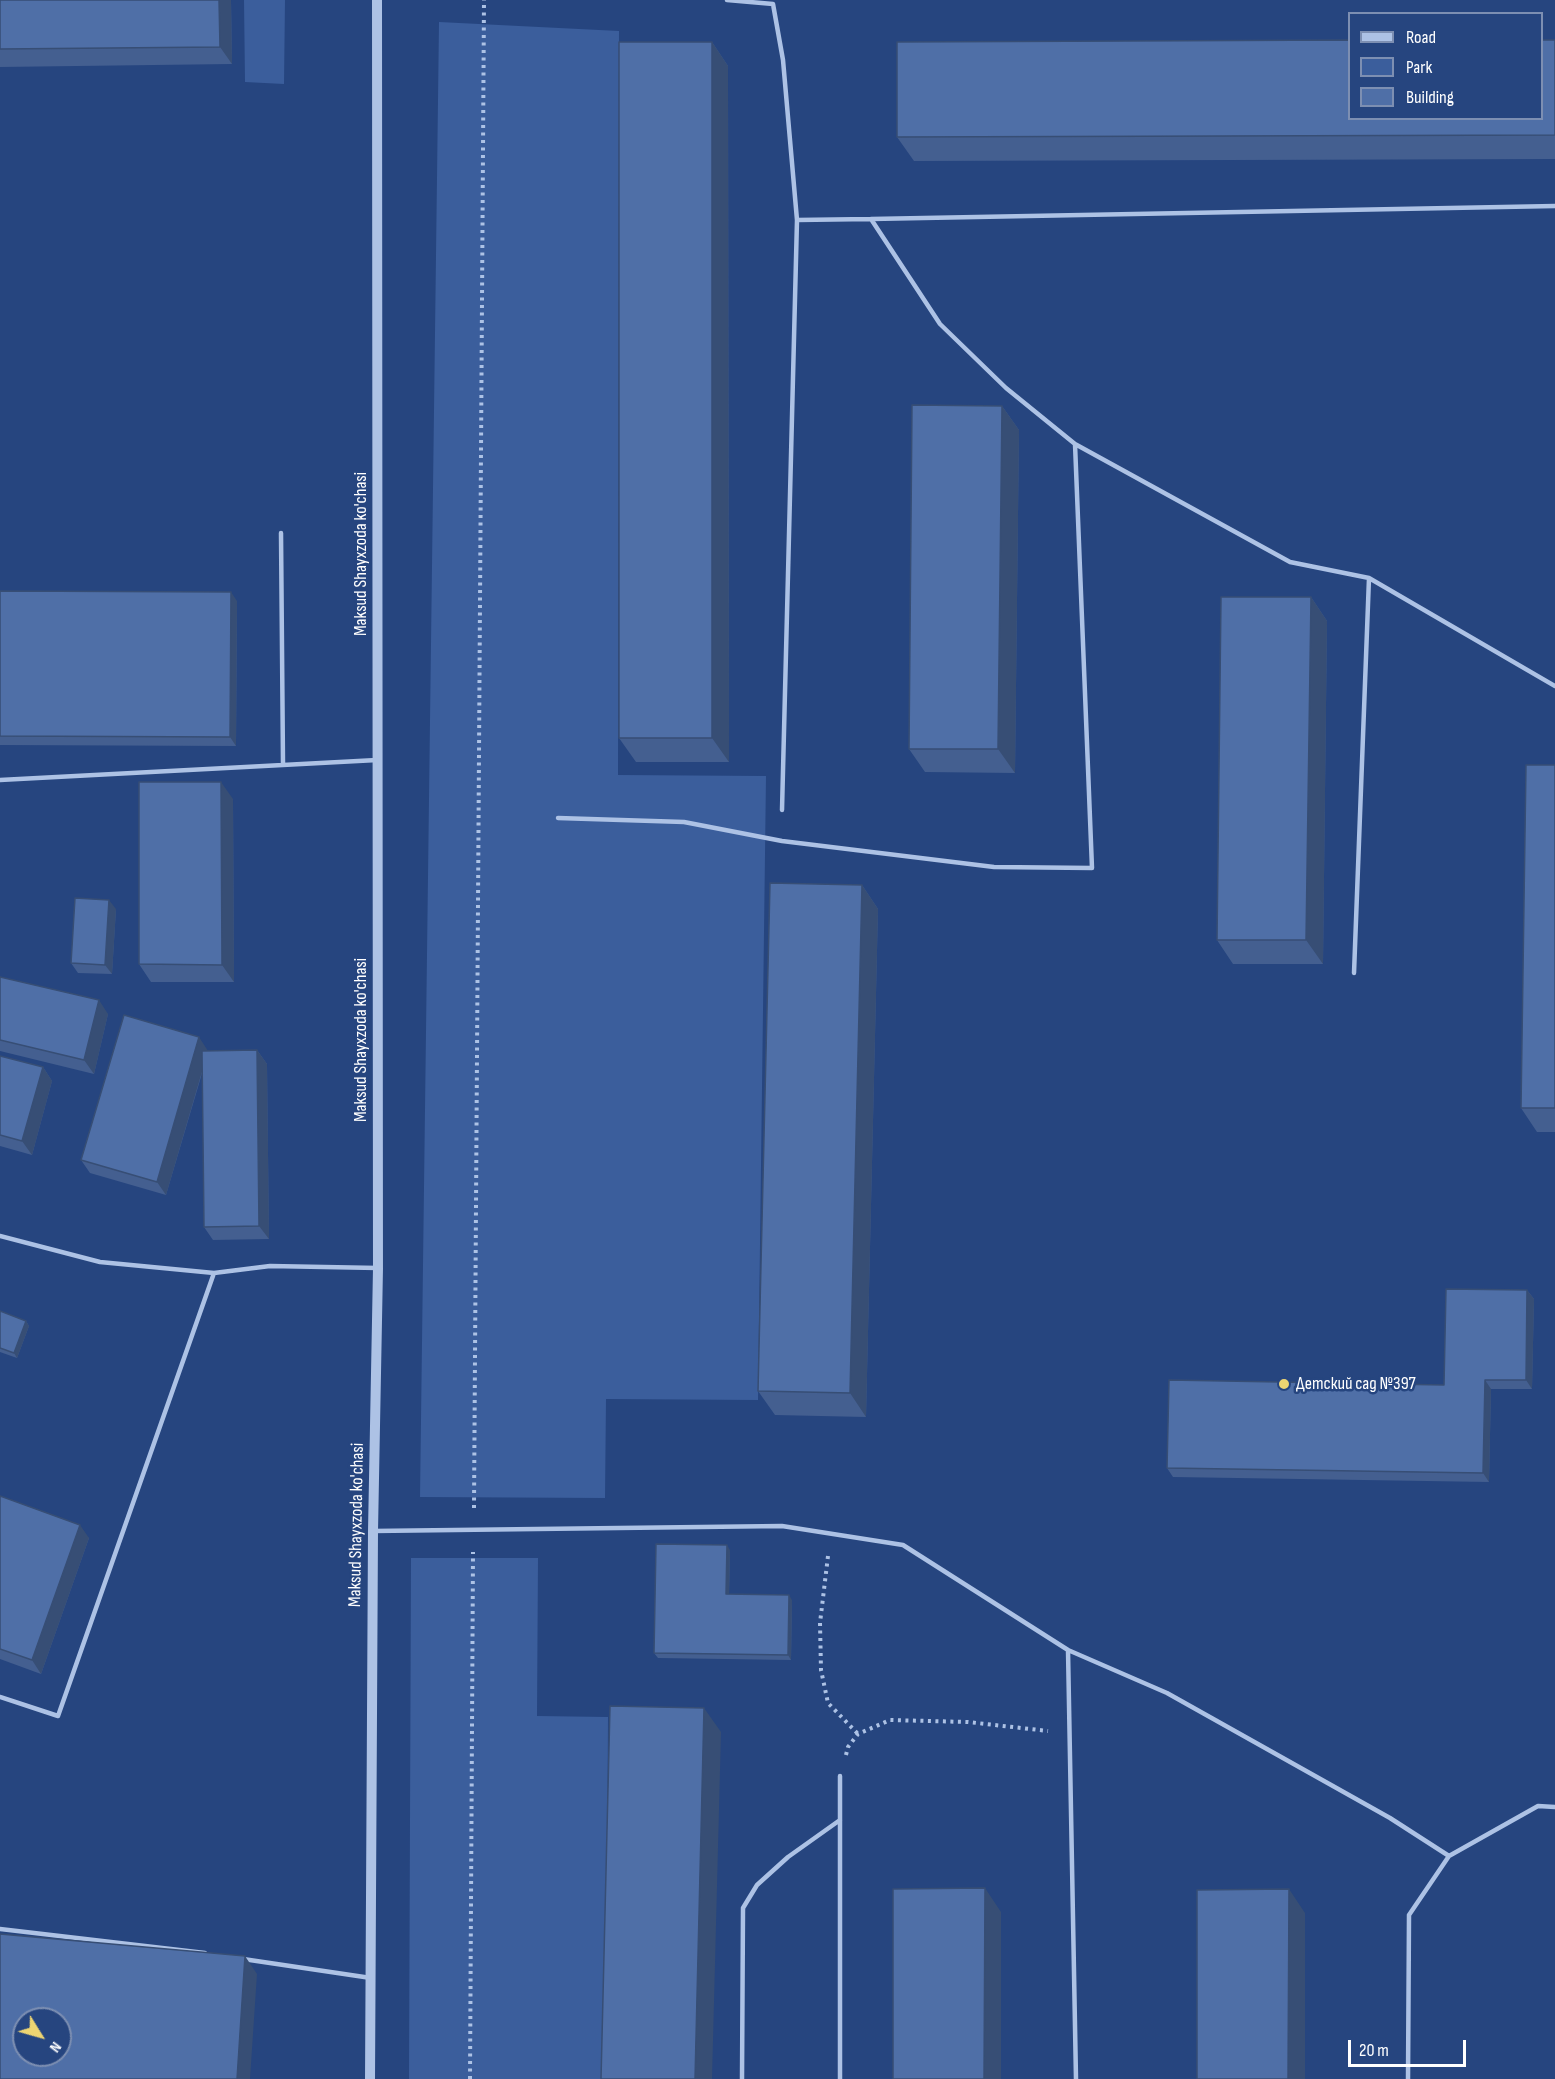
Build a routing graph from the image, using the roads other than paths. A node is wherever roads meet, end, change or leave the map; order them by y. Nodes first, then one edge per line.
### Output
1 (377, 0) edge
2 (727, 0) edge
3 (1555, 206) edge
4 (872, 219) junction
5 (797, 220) junction
6 (1075, 444) junction
7 (281, 533) dead end
8 (1369, 578) junction
9 (1555, 686) edge
10 (377, 760) junction
11 (283, 764) junction
12 (0, 780) edge
13 (782, 810) dead end
14 (558, 818) dead end
15 (1354, 974) dead end
16 (0, 1236) edge
17 (378, 1268) junction
18 (214, 1273) junction
19 (373, 1531) junction
20 (1068, 1650) junction
21 (0, 1696) edge
22 (840, 1776) road end
23 (1555, 1807) edge
24 (840, 1820) junction
25 (1449, 1856) junction
26 (0, 1929) edge
27 (214, 1954) edge
28 (235, 1957) edge
29 (371, 1978) junction
30 (370, 2079) edge
31 (742, 2079) edge
32 (840, 2079) edge
33 (1076, 2079) edge
34 (1407, 2079) edge

1 - 10 street, Maksud Shayxzoda ko'chasi
2 - 5 lane
3 - 4 lane
4 - 5 lane
4 - 6 lane
5 - 13 lane
6 - 8 lane
6 - 14 lane
7 - 11 lane
8 - 9 lane
8 - 15 lane
10 - 11 lane
10 - 17 street, Maksud Shayxzoda ko'chasi
11 - 12 lane
16 - 18 lane
17 - 18 lane
17 - 19 street, Maksud Shayxzoda ko'chasi
18 - 21 lane
19 - 20 lane
19 - 29 street, Maksud Shayxzoda ko'chasi
20 - 25 lane
20 - 33 lane
22 - 24 lane
23 - 25 lane
24 - 31 lane
24 - 32 lane
25 - 34 lane
26 - 27 lane
28 - 29 lane
29 - 30 street, Maksud Shayxzoda ko'chasi

